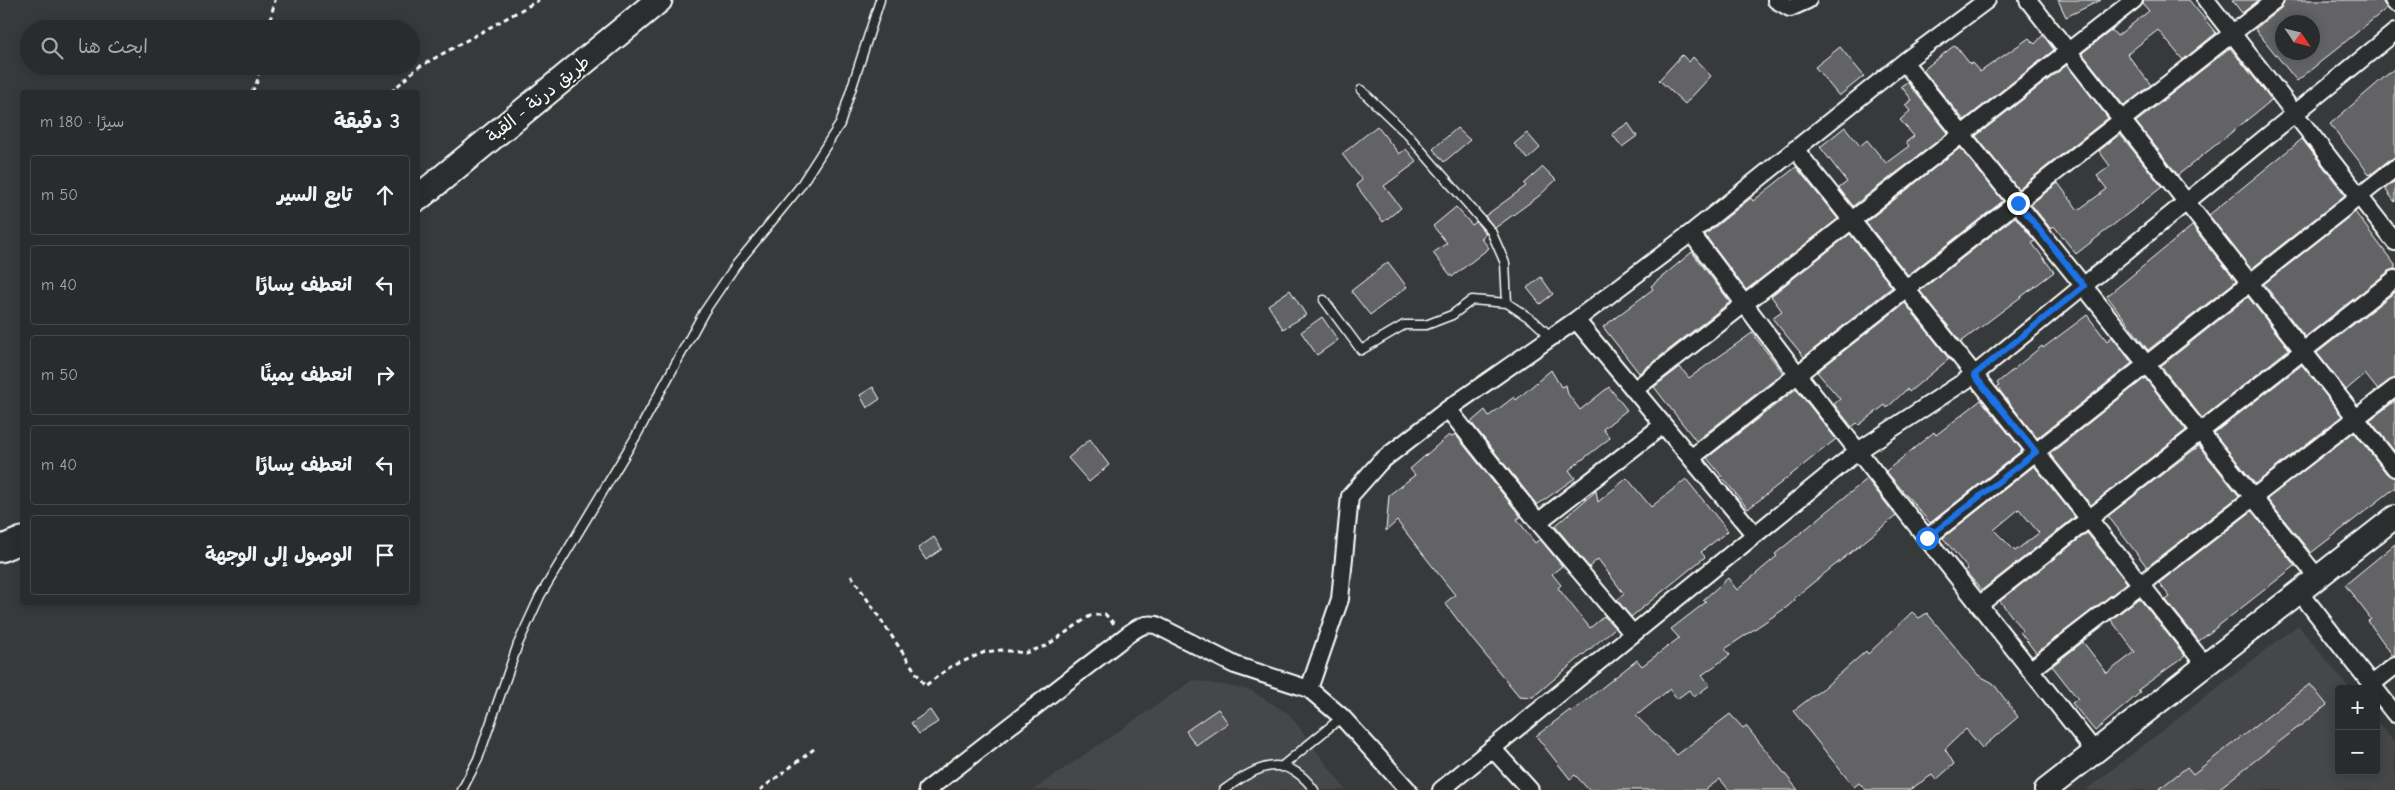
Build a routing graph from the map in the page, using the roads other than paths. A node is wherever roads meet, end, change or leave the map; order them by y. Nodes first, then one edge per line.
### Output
1 (659, 0) edge
2 (880, 0) edge
3 (1776, 0) edge
4 (1808, 0) edge
5 (1987, 0) edge
6 (2028, 0) edge
7 (2134, 0) edge
8 (2206, 0) edge
9 (2275, 0) edge
10 (2395, 32) edge
11 (2233, 35) junction
12 (2068, 51) junction
13 (1904, 62) junction
14 (1361, 90) dead end
15 (2295, 114) junction
16 (2123, 121) junction
17 (1962, 134) junction
18 (1795, 149) junction
19 (2395, 168) edge
20 (420, 196) edge
21 (2359, 196) junction
22 (2187, 202) junction
23 (2018, 203) junction
24 (1852, 220) junction
25 (1692, 233) junction
26 (2395, 242) edge
27 (2395, 279) edge
28 (2250, 282) junction
29 (2084, 286) junction
30 (1907, 290) junction
31 (1324, 300) dead end
32 (1507, 303) junction
33 (1745, 304) junction
34 (1576, 320) junction
35 (1551, 337) junction
36 (2303, 351) junction
37 (2147, 364) junction
38 (1798, 375) junction
39 (1974, 375) junction
40 (2395, 388) edge
41 (1634, 390) junction
42 (1448, 409) junction
43 (2356, 418) junction
44 (1663, 425) junction
45 (2200, 431) junction
46 (1858, 451) junction
47 (2036, 452) junction
48 (1691, 458) junction
49 (2395, 468) edge
50 (2254, 497) junction
51 (2089, 519) junction
52 (2394, 520) edge
53 (1538, 522) junction
54 (1755, 535) junction
55 (1927, 538) junction
56 (20, 541) edge
57 (0, 549) edge
58 (2317, 577) junction
59 (2141, 584) junction
60 (2299, 591) junction
61 (1979, 605) junction
62 (1633, 634) junction
63 (2205, 665) junction
64 (2395, 666) edge
65 (2030, 670) junction
66 (2373, 685) edge
67 (2378, 685) edge
68 (1309, 689) junction
69 (2380, 694) edge
70 (2395, 714) edge
71 (1342, 717) junction
72 (1492, 748) junction
73 (2095, 752) junction
74 (1282, 767) junction
75 (462, 790) edge
76 (927, 790) edge
77 (1224, 790) edge
78 (1314, 790) edge
79 (1408, 790) edge
80 (1441, 790) edge
81 (1530, 790) edge
82 (2046, 790) edge

1 - 20 main road, طريق درنة - القبة
2 - 75 lane
3 - 4 street
5 - 13 street
6 - 12 street
7 - 12 street
8 - 11 street
9 - 11 street
10 - 15 street
11 - 15 street
11 - 16 street
12 - 16 street
12 - 17 street
13 - 17 street
13 - 18 street
14 - 32 lane
15 - 21 street
15 - 22 street
16 - 22 street
16 - 23 street
17 - 23 street
17 - 24 street
18 - 24 street
18 - 25 street
19 - 21 street
21 - 26 street
21 - 28 street
22 - 28 street
22 - 29 street
23 - 29 street
23 - 30 street
24 - 30 street
24 - 33 street
25 - 33 street
25 - 34 street
27 - 36 street
28 - 36 street
28 - 37 street
29 - 37 street
29 - 39 street
30 - 38 street
30 - 39 street
31 - 32 lane
32 - 35 lane
33 - 38 street
33 - 41 street
34 - 35 street
34 - 41 street
35 - 42 street
36 - 43 street
36 - 45 street
37 - 45 street
37 - 47 street
38 - 46 street
38 - 48 street
39 - 46 street
39 - 47 street
40 - 43 street
41 - 44 street
42 - 53 street
42 - 68 street
43 - 49 street
43 - 50 street
44 - 48 street
44 - 53 street
45 - 50 street
45 - 51 street
46 - 54 street
46 - 55 street
47 - 51 street
47 - 55 street
48 - 54 street
50 - 58 street
50 - 59 street
51 - 59 street
51 - 61 street
52 - 58 street
53 - 62 street
54 - 62 street
55 - 61 street
56 - 57 main road
58 - 60 street
59 - 63 street
59 - 65 street
60 - 63 street
60 - 66 street
61 - 65 street
62 - 72 street
63 - 73 street
64 - 67 street
65 - 73 street
68 - 71 street
68 - 76 street
69 - 70 street
71 - 74 lane
71 - 79 street
72 - 80 street
72 - 81 street
73 - 82 street
74 - 77 lane
74 - 78 lane

